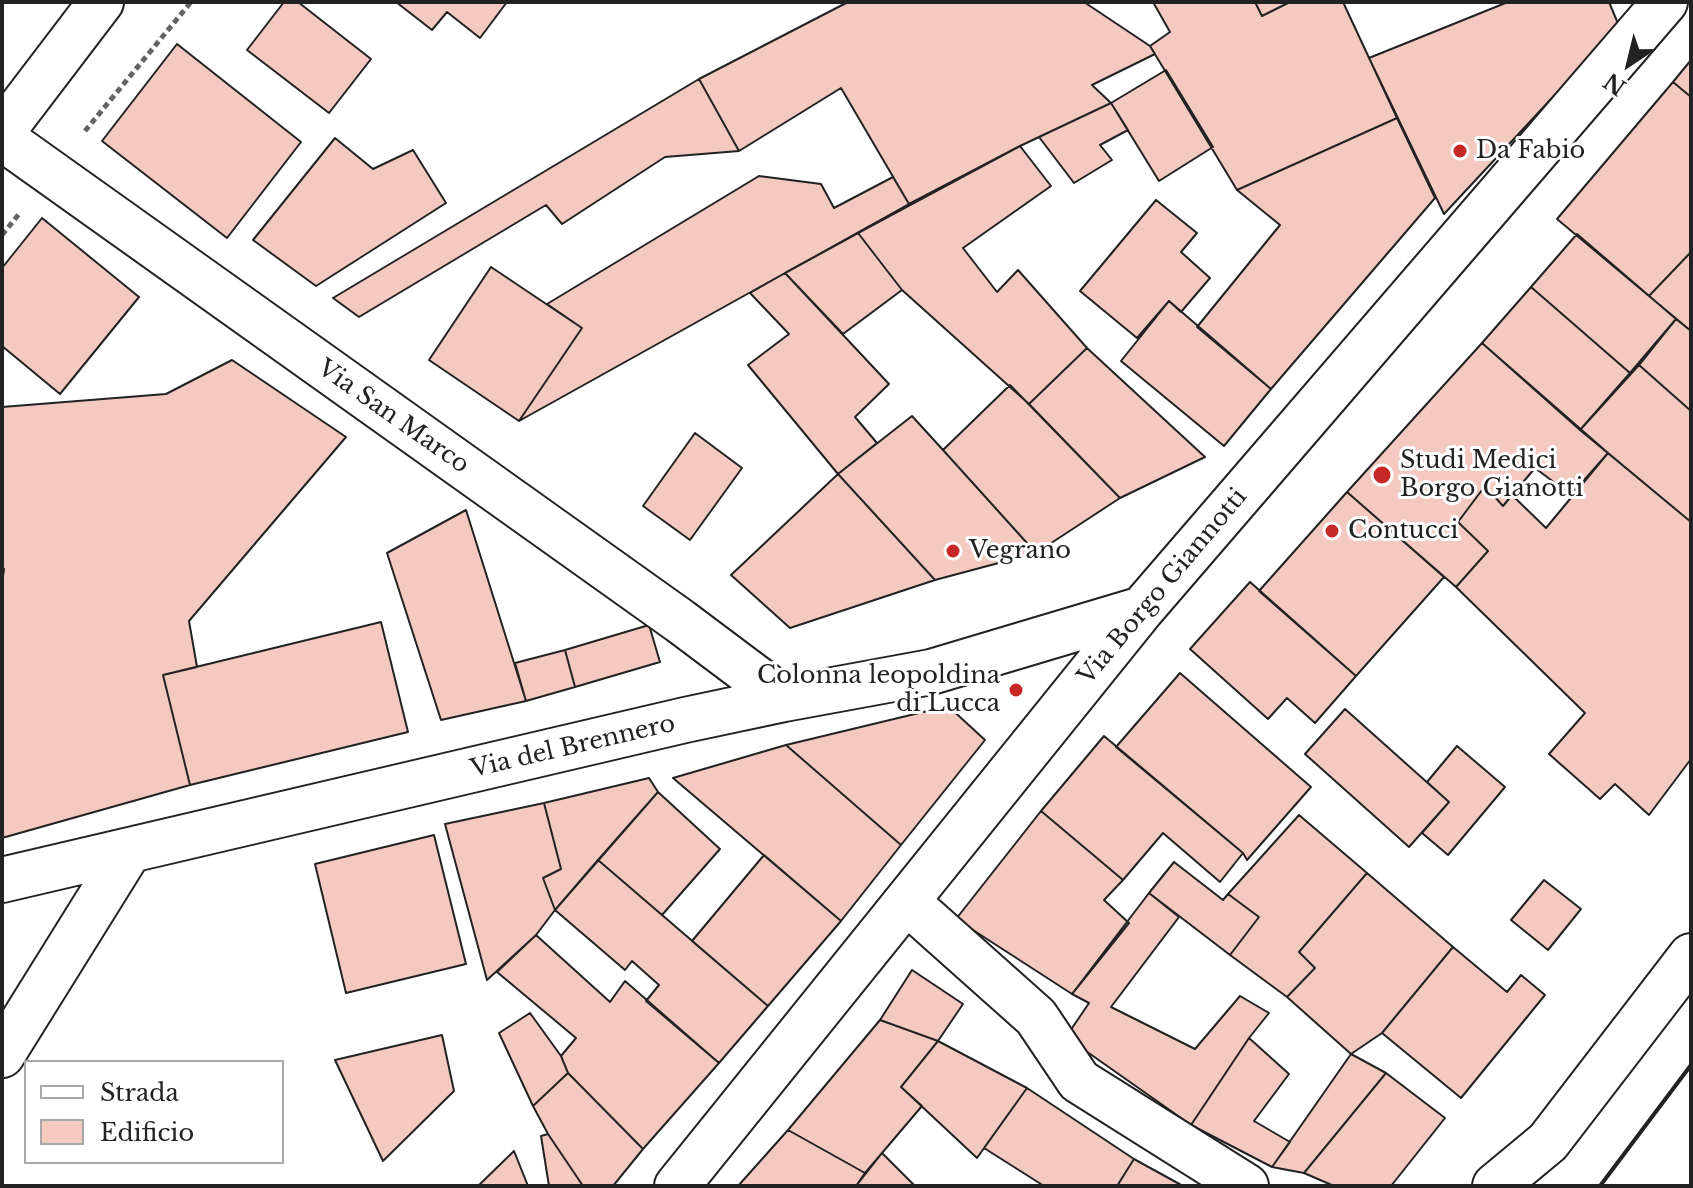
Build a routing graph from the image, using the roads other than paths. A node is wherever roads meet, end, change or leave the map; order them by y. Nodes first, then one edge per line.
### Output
1 (101, 2) edge
2 (1665, 2) edge
3 (2, 135) edge
4 (1142, 609) junction
5 (784, 699) junction
6 (129, 851) junction
7 (2, 880) edge
8 (907, 902) junction
9 (1691, 956) edge
10 (2, 1055) edge
11 (677, 1186) edge
12 (1246, 1186) edge
13 (1495, 1186) edge

1 - 3 street
2 - 4 street, Via Borgo Giannotti
3 - 5 street, Via San Marco
4 - 5 street, Via del Brennero
4 - 8 street, Via Borgo Giannotti
5 - 6 street, Via del Brennero
6 - 7 street, Via del Brennero
6 - 10 street
8 - 11 street, Via Borgo Giannotti
8 - 12 street
9 - 13 street

